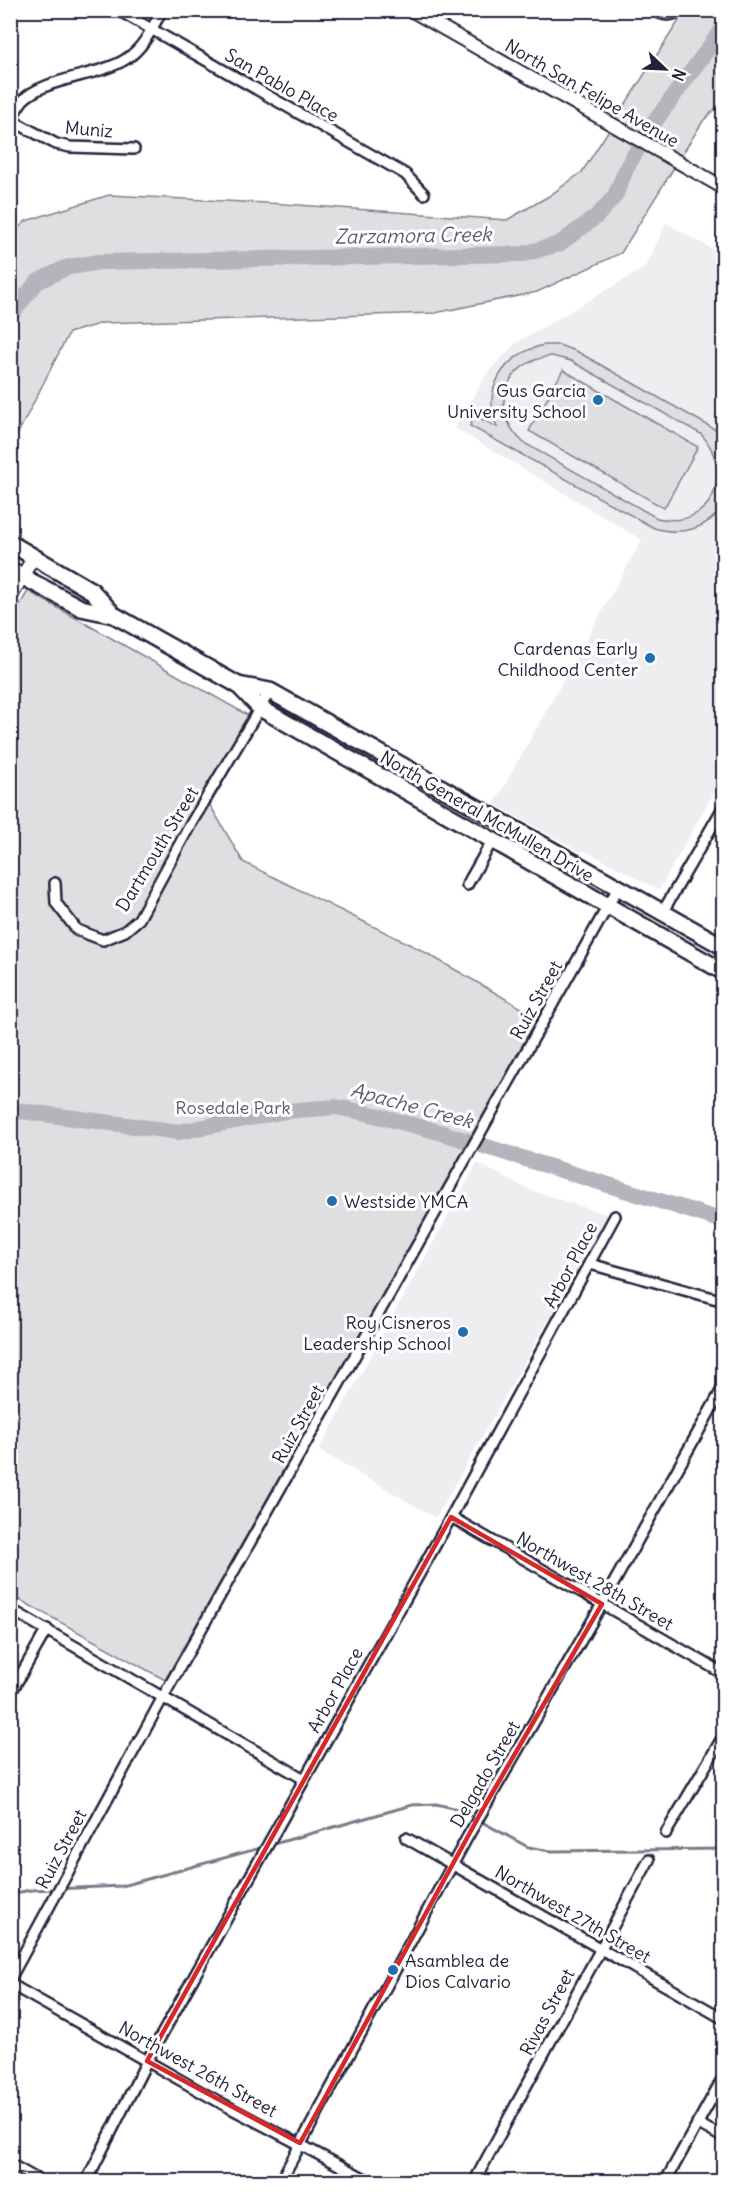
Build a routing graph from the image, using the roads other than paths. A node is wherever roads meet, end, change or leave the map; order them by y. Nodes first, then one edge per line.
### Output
1 (118, 10) edge
2 (162, 10) edge
3 (411, 10) edge
4 (654, 10) edge
5 (679, 10) edge
6 (151, 30) junction
7 (11, 120) edge
8 (134, 149) dead end
9 (723, 188) edge
10 (424, 194) dead end
11 (10, 543) edge
12 (34, 556) junction
13 (16, 573) edge
14 (10, 598) edge
15 (114, 615) junction
16 (238, 685) junction
17 (270, 692) junction
18 (260, 708) junction
19 (351, 761) junction
20 (723, 806) edge
21 (508, 826) junction
22 (492, 841) junction
23 (55, 883) dead end
24 (467, 885) dead end
25 (618, 888) junction
26 (608, 906) junction
27 (662, 913) junction
28 (723, 947) edge
29 (723, 972) edge
30 (615, 1216) dead end
31 (590, 1264) junction
32 (723, 1301) edge
33 (723, 1386) edge
34 (451, 1517) junction
35 (602, 1604) junction
36 (10, 1609) edge
37 (46, 1629) junction
38 (723, 1674) edge
39 (10, 1694) edge
40 (163, 1697) junction
41 (723, 1735) edge
42 (304, 1779) junction
43 (666, 1833) dead end
44 (406, 1838) dead end
45 (649, 1860) dead end
46 (452, 1864) junction
47 (600, 1949) junction
48 (10, 1979) edge
49 (10, 1984) edge
50 (723, 2019) edge
51 (147, 2061) junction
52 (723, 2076) edge
53 (697, 2124) junction
54 (723, 2138) edge
55 (300, 2142) junction
56 (10, 2164) edge
57 (42, 2181) edge
58 (86, 2181) edge
59 (280, 2181) edge
60 (371, 2181) edge
61 (474, 2181) edge
62 (665, 2181) edge

1 - 6 street, San Pablo Place
2 - 6 street
3 - 9 street, North San Felipe Avenue
4 - 5 street
6 - 7 street
6 - 10 street, San Pablo Place
7 - 8 street, Muniz
11 - 12 main road, North General McMullen Drive
12 - 13 street
12 - 15 main road, North General McMullen Drive
13 - 14 street
13 - 15 main road, North General McMullen Drive
15 - 16 main road, North General McMullen Drive
16 - 17 main road, North General McMullen Drive
16 - 18 main road, North General McMullen Drive
17 - 18 street, Dartmouth Street
17 - 21 main road, North General McMullen Drive
18 - 19 main road, North General McMullen Drive
18 - 23 street, Dartmouth Street
19 - 21 main road
19 - 22 main road, North General McMullen Drive
20 - 27 street
21 - 25 main road, North General McMullen Drive
22 - 24 street
22 - 26 main road, North General McMullen Drive
25 - 26 street, Ruiz Street
25 - 27 main road, North General McMullen Drive
26 - 29 main road, North General McMullen Drive
26 - 40 street, Ruiz Street
27 - 28 main road, North General McMullen Drive
30 - 31 street, Arbor Place
31 - 32 street
31 - 34 street, Arbor Place
33 - 35 street, Delgado Street
34 - 35 street, Northwest 28th Street
34 - 42 street, Arbor Place
35 - 38 street, Northwest 28th Street
35 - 46 street, Delgado Street
36 - 37 street
37 - 39 street
37 - 40 street
40 - 42 street
40 - 48 street, Ruiz Street
41 - 43 street
42 - 51 street, Arbor Place
44 - 46 street, Northwest 27th Street
45 - 47 street, Rivas Street
46 - 47 street, Northwest 27th Street
46 - 55 street, Delgado Street
47 - 50 street, Northwest 27th Street
47 - 61 street, Rivas Street
49 - 51 street, Northwest 26th Street
51 - 55 street, Northwest 26th Street
51 - 58 street, Arbor Place
52 - 53 street
53 - 54 street
53 - 62 street
55 - 59 street, Delgado Street
55 - 60 street, Northwest 26th Street
56 - 57 street

